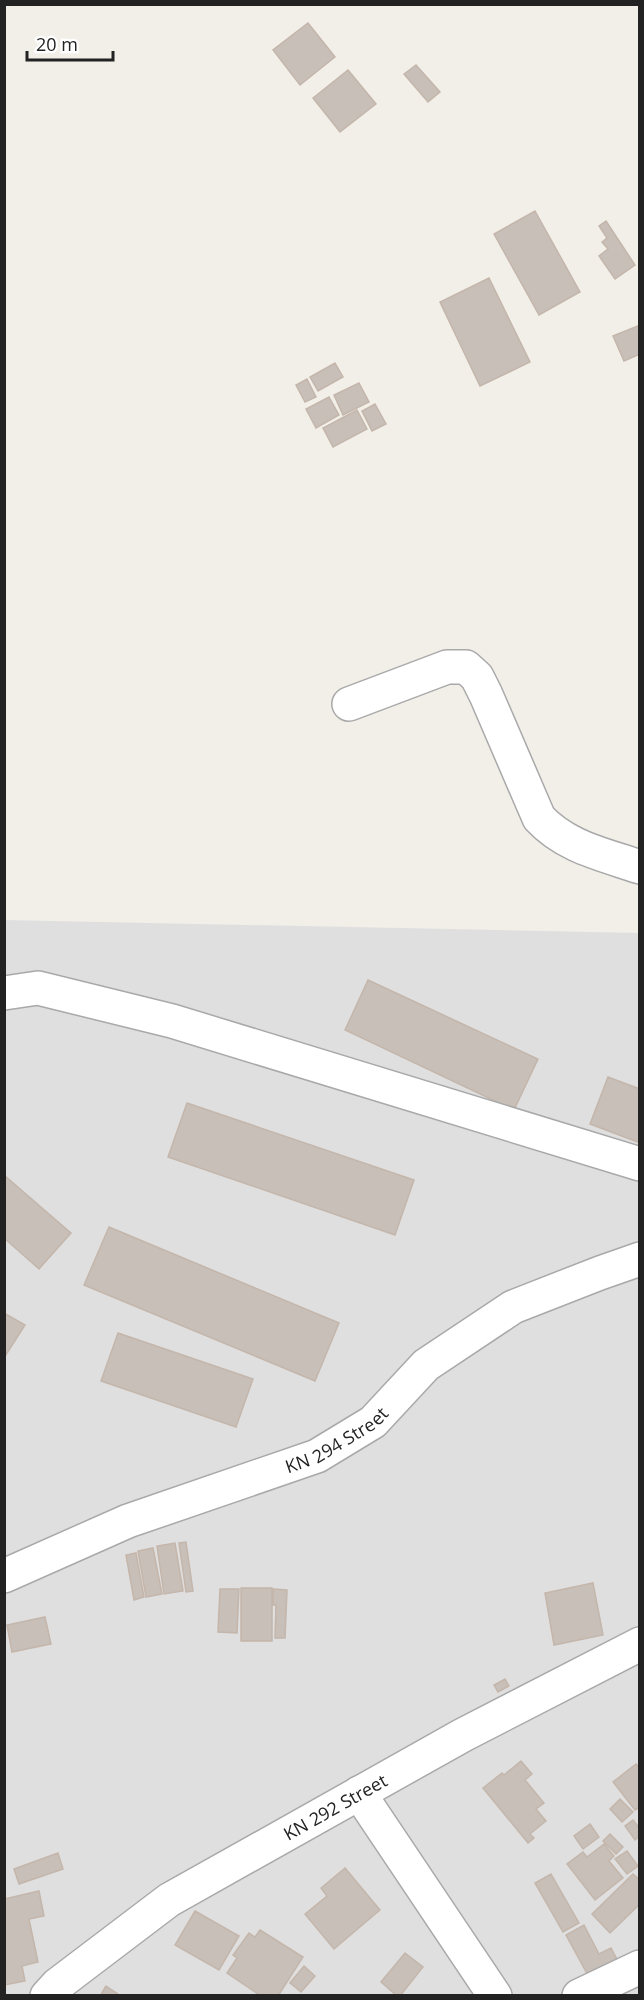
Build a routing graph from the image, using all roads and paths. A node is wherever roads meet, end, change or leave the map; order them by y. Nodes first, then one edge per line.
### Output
1 (349, 704) dead end
2 (639, 867) edge
3 (4, 993) edge
4 (639, 1164) edge
5 (639, 1260) edge
6 (4, 1576) edge
7 (639, 1644) edge
8 (359, 1793) junction
9 (637, 1973) edge
10 (47, 1995) edge
11 (495, 1995) edge
12 (579, 1995) edge

1 - 2 street
3 - 4 street
5 - 6 street, KN 294 Street
7 - 8 street, KN 292 Street
8 - 10 street, KN 292 Street
8 - 11 street
9 - 12 street

